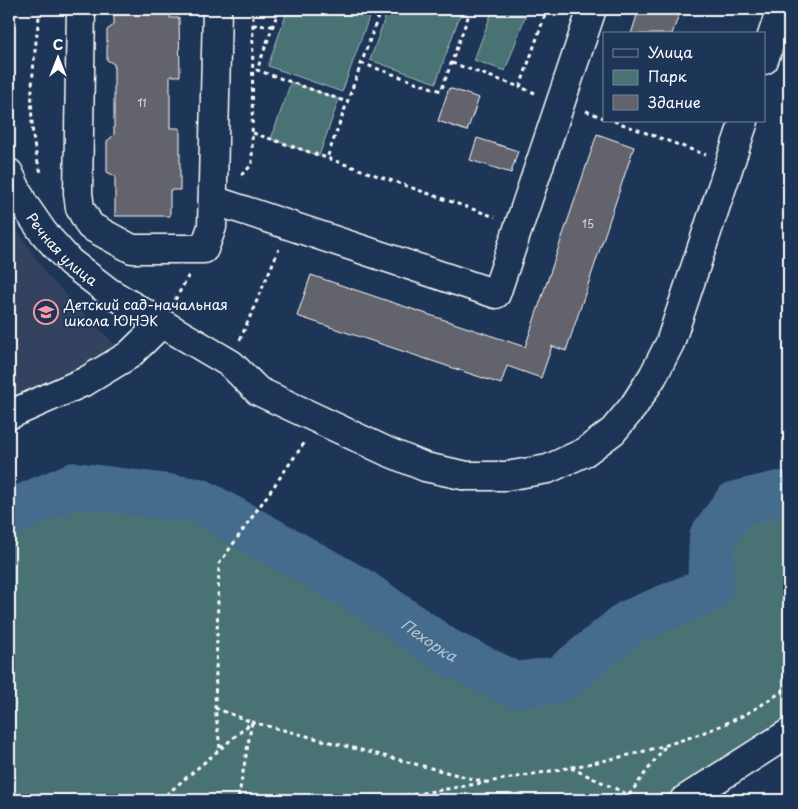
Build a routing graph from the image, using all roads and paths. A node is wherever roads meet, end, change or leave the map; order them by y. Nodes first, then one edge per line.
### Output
1 (40, 9) edge
2 (81, 9) edge
3 (216, 9) edge
4 (253, 9) edge
5 (279, 9) edge
6 (381, 9) edge
7 (470, 9) edge
8 (592, 9) edge
9 (781, 9) edge
10 (253, 25) junction
11 (272, 26) junction
12 (766, 54) edge
13 (361, 63) junction
14 (452, 63) junction
15 (255, 70) junction
16 (520, 87) dead end
17 (347, 102) junction
18 (617, 122) edge
19 (744, 122) edge
20 (253, 133) junction
21 (327, 158) junction
22 (730, 164) junction
23 (9, 173) edge
24 (43, 178) dead end
25 (213, 200) junction
26 (289, 225) junction
27 (519, 225) junction
28 (204, 249) junction
29 (161, 324) junction
30 (230, 364) junction
31 (9, 415) edge
32 (321, 420) junction
33 (789, 687) edge
34 (214, 707) junction
35 (252, 722) junction
36 (789, 732) edge
37 (666, 745) junction
38 (221, 749) junction
39 (570, 767) junction
40 (487, 782) junction
41 (629, 794) junction
42 (160, 800) edge
43 (238, 800) edge
44 (350, 800) edge
45 (371, 800) edge
46 (640, 800) edge
47 (684, 800) edge
48 (698, 800) edge

1 - 24 path
2 - 28 street
3 - 25 street
4 - 10 path
5 - 11 path
6 - 13 path
7 - 14 path
8 - 27 street
9 - 12 street
10 - 11 path
10 - 15 path
11 - 15 path
13 - 14 path
13 - 17 path
14 - 16 path
15 - 17 path
15 - 20 path
17 - 21 path
18 - 22 path
19 - 22 street, Речная улица
20 - 21 path
20 - 25 path
21 - 27 path
22 - 32 street, Речная улица
23 - 29 street, Речная улица
25 - 26 street
25 - 28 street
26 - 27 street
26 - 30 path
28 - 29 path
29 - 30 street, Речная улица
29 - 31 street
30 - 32 street, Речная улица
32 - 34 path
33 - 37 path
34 - 35 path
34 - 38 path
35 - 38 path
35 - 40 path
35 - 43 path
36 - 47 street
37 - 39 path
37 - 41 path
38 - 42 path
39 - 40 path
39 - 41 path
40 - 45 path
41 - 46 path
44 - 45 path
47 - 48 street

